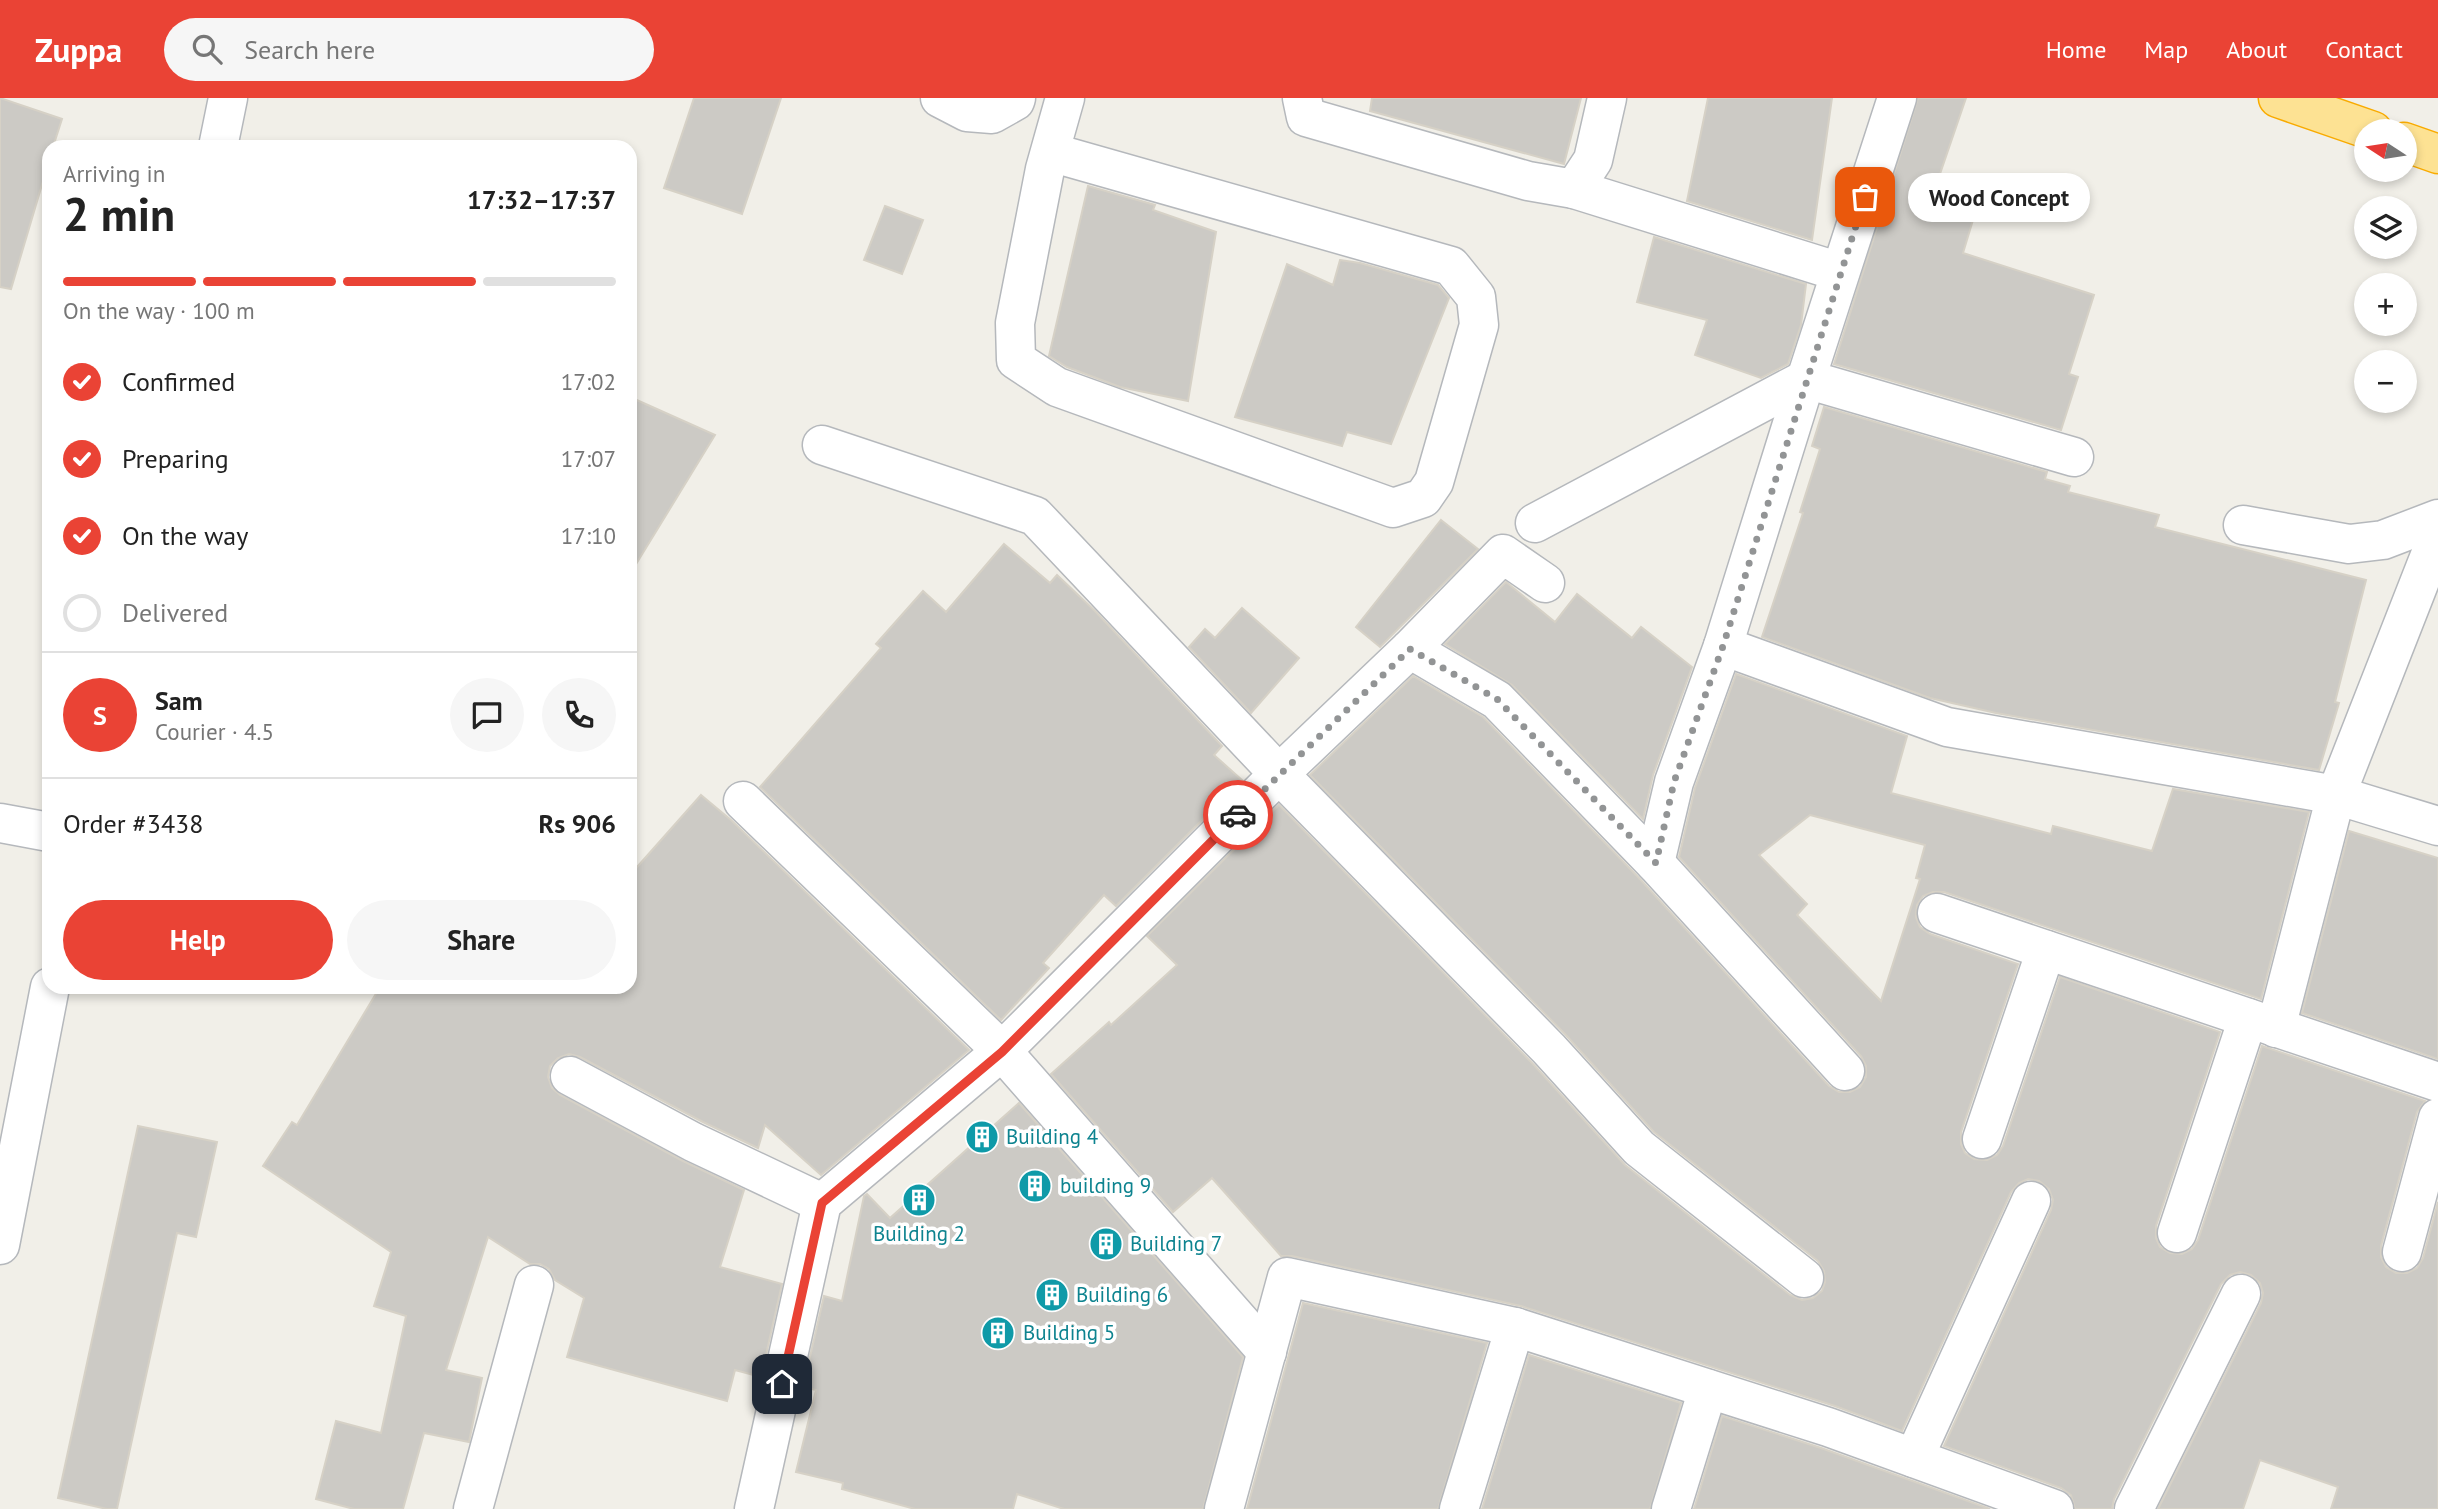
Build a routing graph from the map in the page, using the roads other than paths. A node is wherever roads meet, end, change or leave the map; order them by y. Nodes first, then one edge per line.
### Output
1 (228, 98) edge
2 (940, 98) edge
3 (1016, 98) edge
4 (1065, 98) edge
5 (1302, 98) edge
6 (1607, 98) edge
7 (1897, 98) edge
8 (2278, 98) edge
9 (2354, 124) edge
10 (219, 140) edge
11 (2417, 147) edge
12 (1050, 152) junction
13 (2438, 154) edge
14 (1574, 189) junction
15 (1840, 272) junction
16 (1806, 379) junction
17 (822, 445) dead end
18 (2074, 457) dead end
19 (2438, 519) edge
20 (1535, 523) dead end
21 (2244, 525) dead end
22 (2438, 535) edge
23 (1545, 583) dead end
24 (1723, 646) junction
25 (1410, 649) junction
26 (1279, 774) junction
27 (2336, 795) junction
28 (743, 801) dead end
29 (0, 823) edge
30 (2438, 826) edge
31 (42, 831) edge
32 (1656, 863) junction
33 (1937, 913) dead end
34 (2046, 950) junction
35 (49, 994) edge
36 (2262, 1023) junction
37 (1002, 1052) junction
38 (1845, 1071) dead end
39 (570, 1076) dead end
40 (2438, 1082) edge
41 (2438, 1118) edge
42 (1982, 1139) dead end
43 (2031, 1201) dead end
44 (822, 1203) junction
45 (2177, 1233) dead end
46 (0, 1245) edge
47 (2402, 1252) dead end
48 (1804, 1278) dead end
49 (534, 1285) dead end
50 (2241, 1294) dead end
51 (1515, 1327) junction
52 (1267, 1352) junction
53 (1708, 1389) junction
54 (1914, 1458) junction
55 (473, 1509) edge
56 (754, 1509) edge
57 (1224, 1509) edge
58 (1459, 1509) edge
59 (1671, 1509) edge
60 (2054, 1509) edge
61 (2134, 1509) edge

1 - 10 street
2 - 3 street
4 - 12 street
5 - 14 street
6 - 14 street
7 - 15 street
8 - 9 highway
11 - 13 highway
12 - 12 street
14 - 15 street
15 - 16 street
16 - 18 street
16 - 20 street
16 - 24 street
17 - 26 street
19 - 21 street
22 - 27 street
23 - 25 street
24 - 27 street
24 - 32 street
25 - 26 street
25 - 32 street
26 - 37 street
26 - 48 street
27 - 30 street
27 - 36 street
28 - 37 street
29 - 31 street
32 - 38 street
33 - 34 street
34 - 36 street
34 - 42 street
35 - 46 street
36 - 40 street
36 - 45 street
37 - 44 street
37 - 52 street
39 - 44 street
41 - 47 street
43 - 54 street
44 - 56 street
49 - 55 street
50 - 61 street
51 - 52 street
51 - 53 street
51 - 58 street
52 - 57 street
53 - 54 street
53 - 59 street
54 - 60 street

